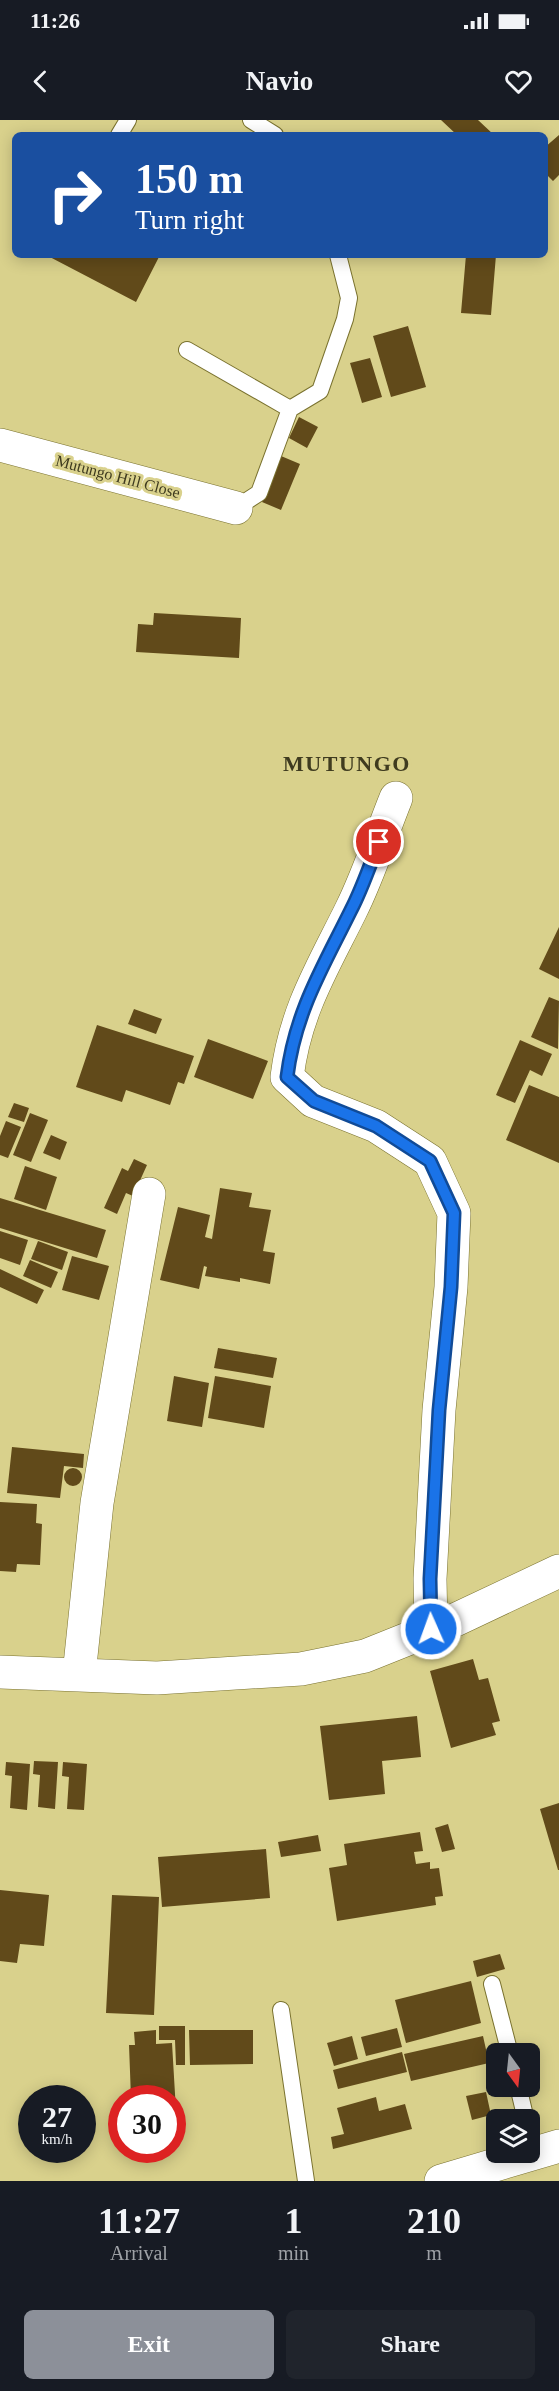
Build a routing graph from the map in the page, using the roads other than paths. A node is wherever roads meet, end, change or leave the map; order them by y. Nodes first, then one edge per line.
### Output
1 (251, 120) edge
2 (270, 132) edge
3 (339, 258) edge
4 (187, 350) dead end
5 (290, 409) junction
6 (0, 445) edge
7 (236, 508) joint
8 (396, 798) dead end
9 (149, 1194) dead end
10 (559, 1571) edge
11 (431, 1629) junction
12 (0, 1672) edge
13 (79, 1675) junction
14 (492, 1984) dead end
15 (282, 2010) dead end
16 (507, 2043) edge
17 (541, 2144) edge
18 (306, 2181) edge
19 (441, 2181) edge

1 - 2 lane
3 - 5 lane
4 - 5 lane
5 - 7 lane
6 - 7 street, Mutungo Hill Close
8 - 11 street
9 - 13 street
10 - 11 street
11 - 13 street
12 - 13 street
14 - 16 lane
15 - 18 lane
17 - 19 street

